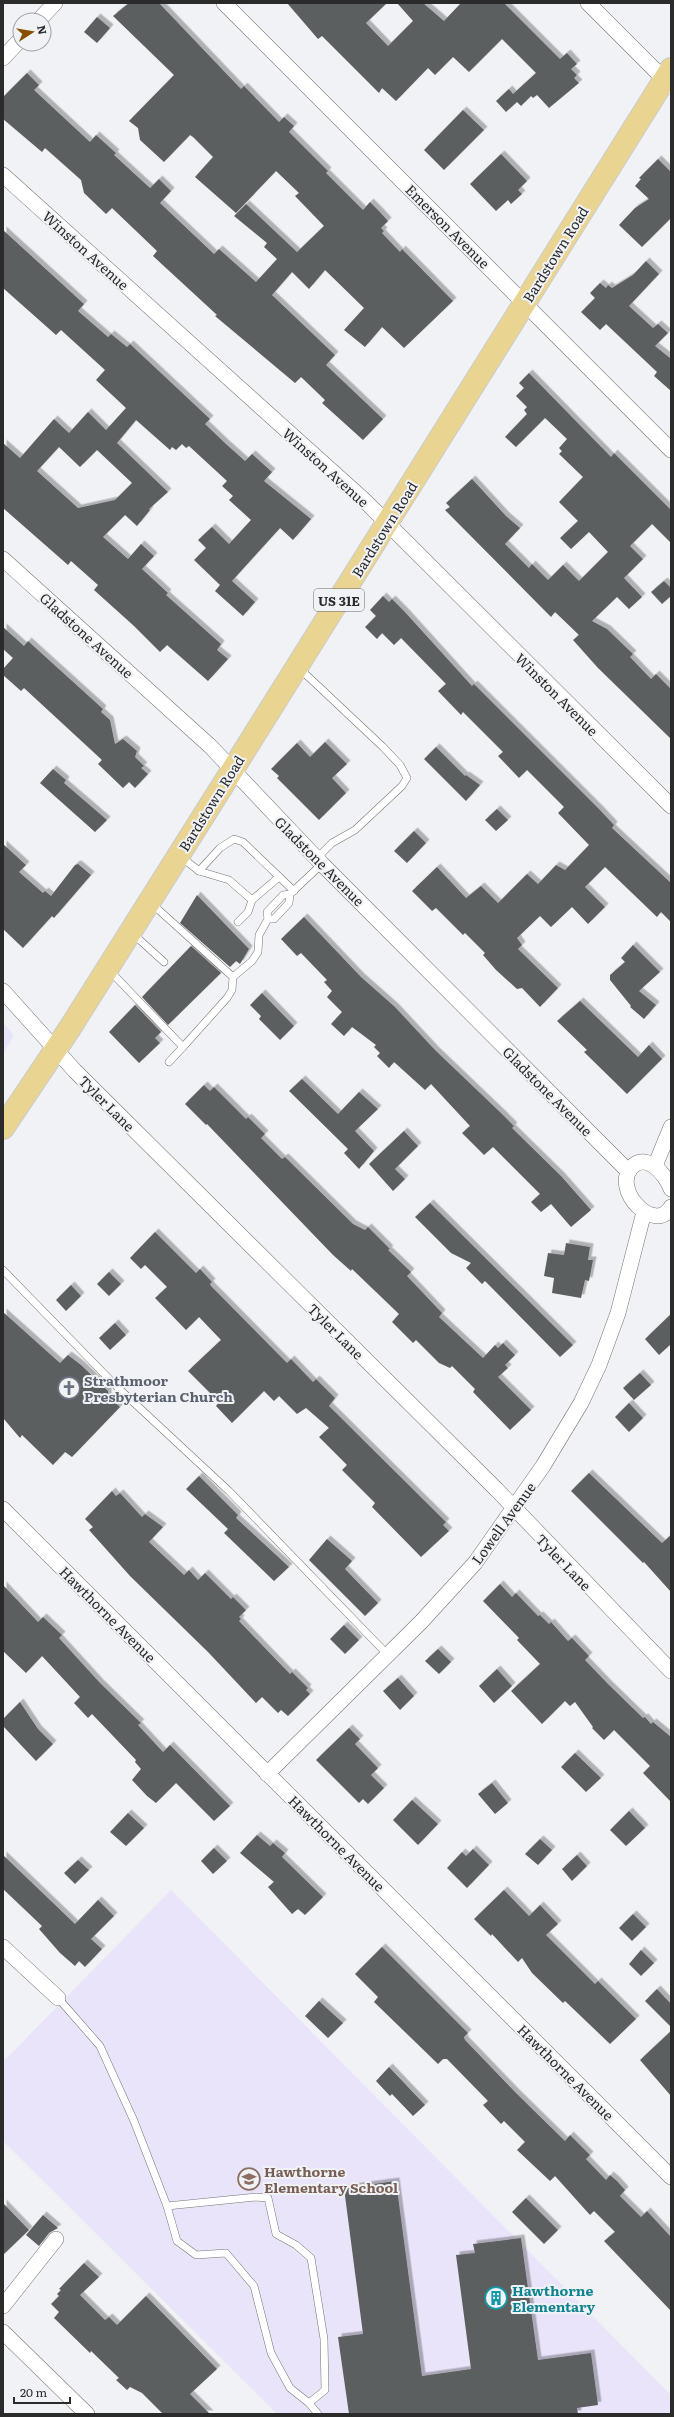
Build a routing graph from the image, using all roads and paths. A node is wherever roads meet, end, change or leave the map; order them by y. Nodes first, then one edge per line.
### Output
1 (55, 3) edge
2 (224, 3) edge
3 (588, 3) edge
4 (47, 12) edge
5 (12, 48) edge
6 (3, 58) edge
7 (669, 78) edge
8 (3, 175) edge
9 (525, 302) junction
10 (671, 450) edge
11 (387, 524) junction
12 (3, 559) edge
13 (298, 666) junction
14 (233, 769) junction
15 (671, 806) edge
16 (179, 855) junction
17 (319, 861) junction
18 (199, 871) junction
19 (279, 877) junction
20 (292, 893) junction
21 (252, 900) junction
22 (150, 902) junction
23 (238, 922) dead end
24 (130, 932) junction
25 (164, 962) dead end
26 (108, 968) junction
27 (233, 977) junction
28 (3, 991) edge
29 (183, 1047) junction
30 (55, 1049) junction
31 (169, 1062) dead end
32 (671, 1127) edge
33 (3, 1128) edge
34 (655, 1166) junction
35 (628, 1171) junction
36 (671, 1189) edge
37 (670, 1211) edge
38 (644, 1212) junction
39 (3, 1270) edge
40 (515, 1508) junction
41 (3, 1509) edge
42 (388, 1655) junction
43 (671, 1671) edge
44 (267, 1774) junction
45 (3, 1947) edge
46 (58, 1998) joint
47 (671, 2177) edge
48 (168, 2206) junction
49 (56, 2239) dead end
50 (3, 2306) edge
51 (3, 2332) edge
52 (309, 2403) junction
53 (87, 2414) edge
54 (318, 2414) edge

1 - 4 street
2 - 9 street, Emerson Avenue
3 - 7 street
5 - 6 street
7 - 9 main road, Bardstown Road / US 31E
8 - 11 street, Winston Avenue
9 - 10 street, Emerson Avenue
9 - 11 main road, Bardstown Road / US 31E
11 - 13 main road, Bardstown Road / US 31E
11 - 15 street, Winston Avenue
12 - 14 street, Gladstone Avenue
13 - 14 main road, Bardstown Road / US 31E
13 - 17 lane
14 - 16 main road, Bardstown Road / US 31E
14 - 17 street, Gladstone Avenue
16 - 18 lane
16 - 22 main road, Bardstown Road / US 31E
17 - 20 lane
17 - 35 street, Gladstone Avenue
18 - 19 lane
18 - 21 lane
19 - 20 lane
19 - 21 lane
20 - 27 lane
21 - 23 lane
22 - 24 main road, Bardstown Road / US 31E
22 - 27 lane
24 - 25 lane
24 - 26 main road, Bardstown Road / US 31E
26 - 29 lane
26 - 30 main road, Bardstown Road / US 31E
27 - 29 lane
28 - 30 street, Tyler Lane
29 - 31 lane
30 - 33 main road, Bardstown Road / US 31E
30 - 40 street, Tyler Lane
32 - 34 street
34 - 35 street
34 - 36 street
35 - 38 street
37 - 38 street
38 - 40 street, Lowell Avenue
39 - 42 lane
40 - 42 street, Lowell Avenue
40 - 43 street, Tyler Lane
41 - 44 street, Hawthorne Avenue
42 - 44 street, Lowell Avenue
44 - 47 street, Hawthorne Avenue
45 - 46 street
46 - 48 lane
48 - 52 lane
48 - 52 lane
49 - 50 street
51 - 53 street
52 - 54 lane

